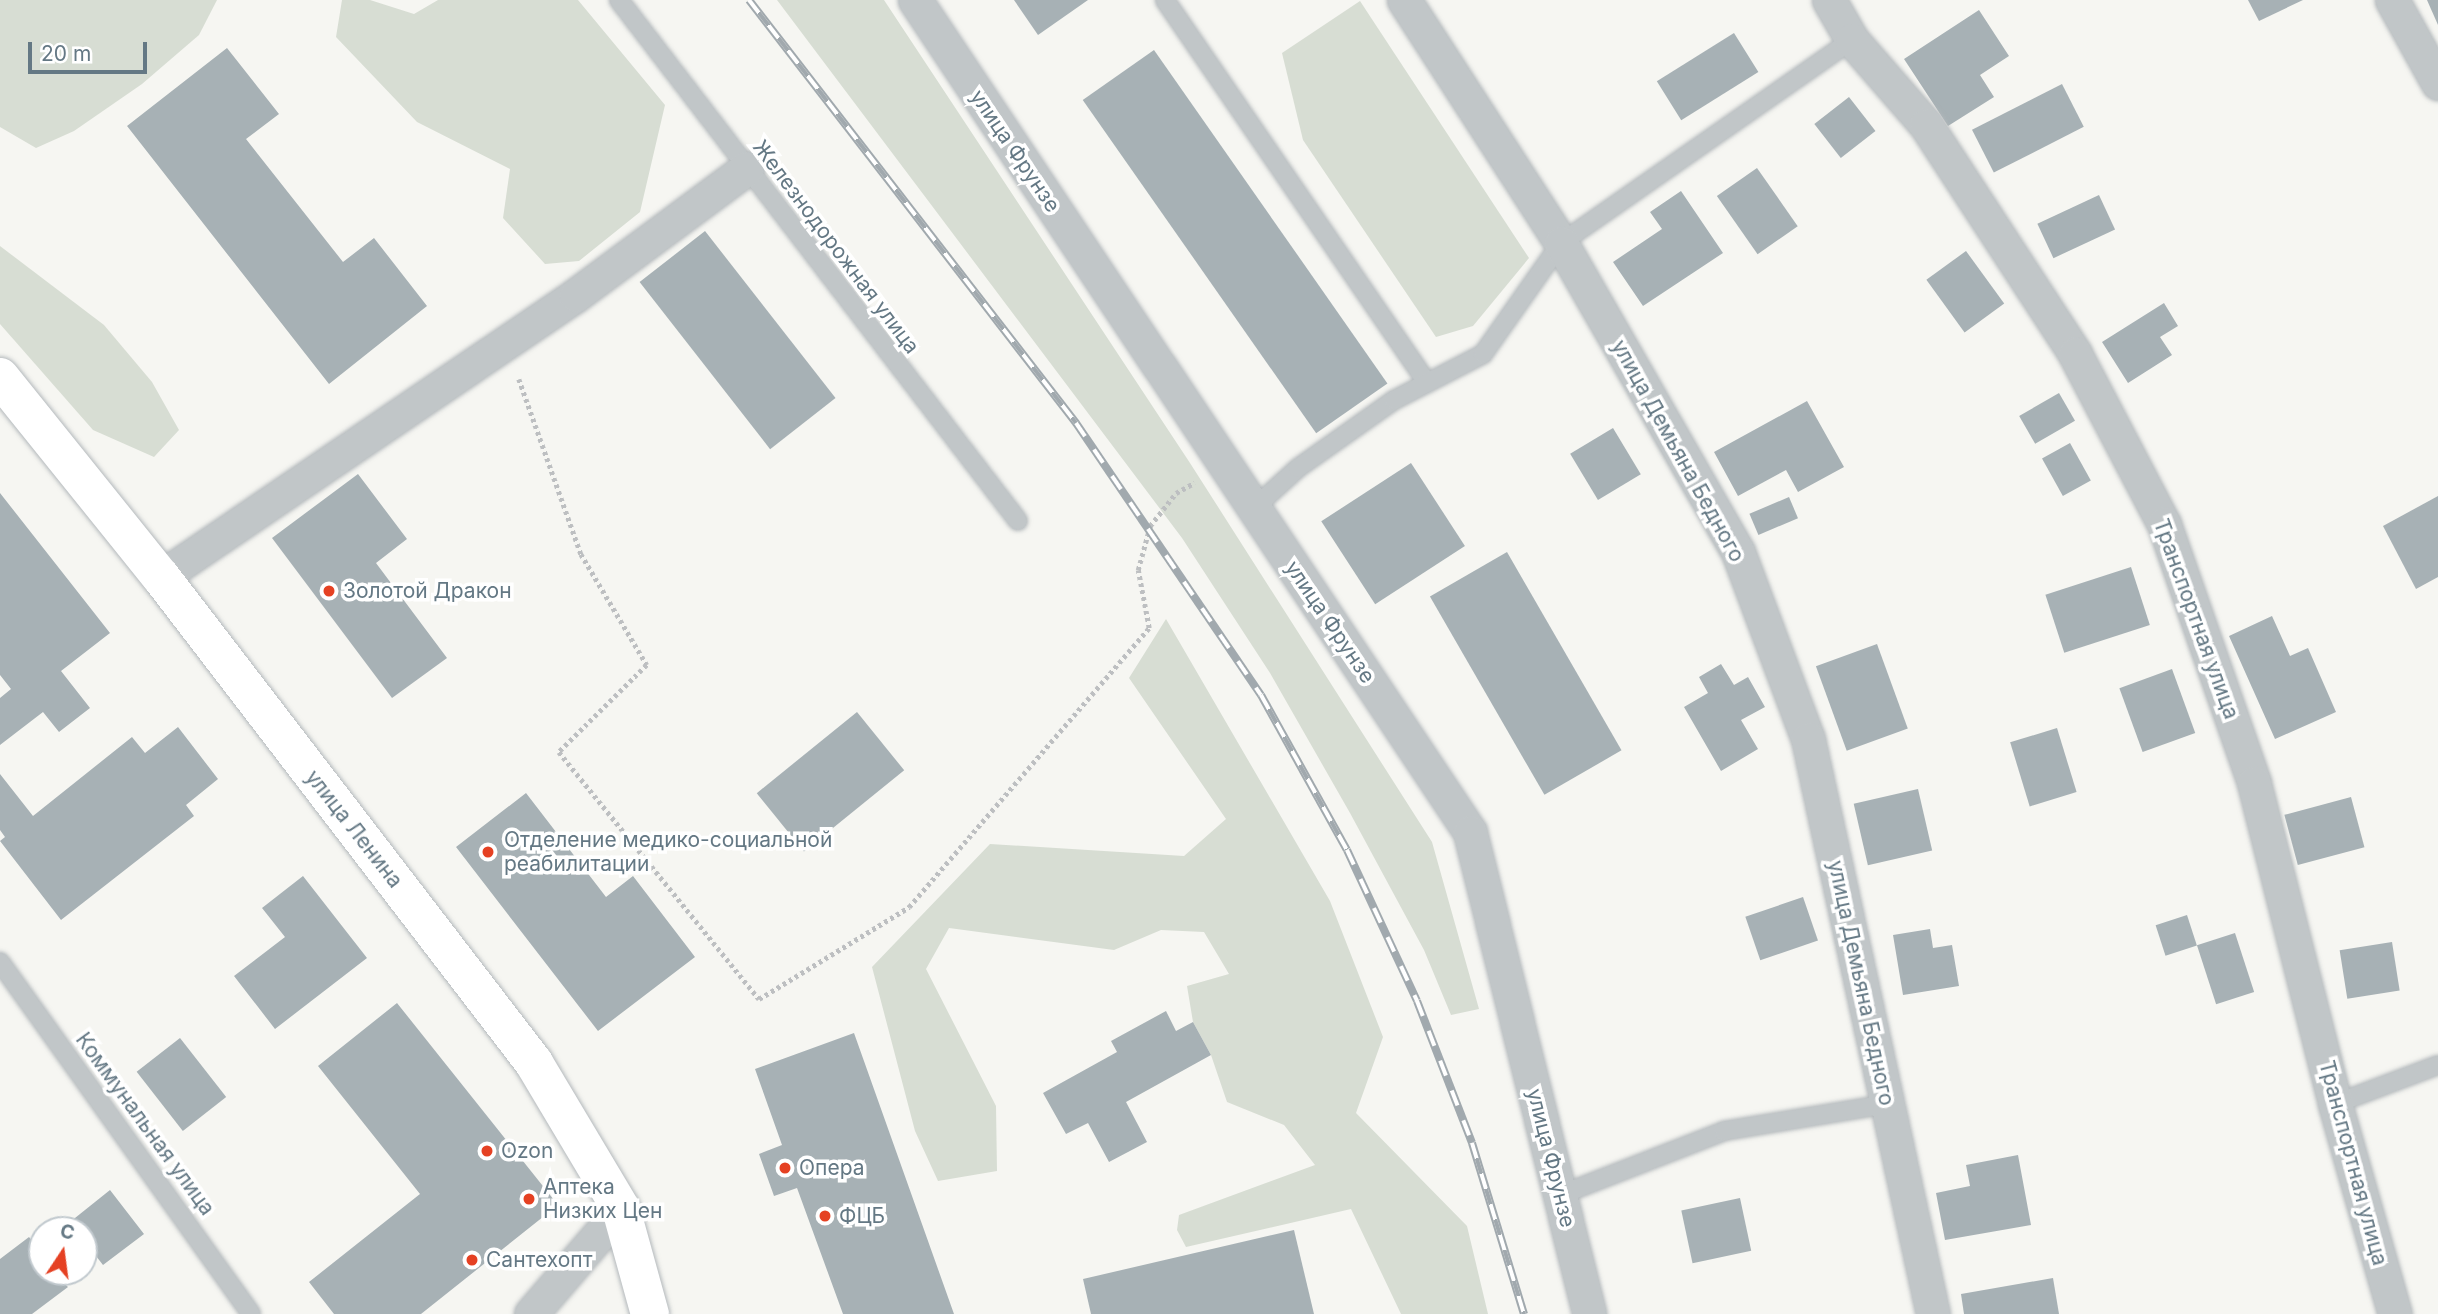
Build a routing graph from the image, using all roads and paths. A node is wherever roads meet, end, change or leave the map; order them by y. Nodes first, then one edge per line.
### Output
1 (620, 0) edge
2 (915, 0) edge
3 (1166, 0) edge
4 (1404, 0) edge
5 (1829, 0) edge
6 (2392, 0) edge
7 (1852, 40) junction
8 (2438, 83) edge
9 (747, 168) junction
10 (1561, 243) junction
11 (506, 342) junction
12 (0, 377) edge
13 (1427, 383) junction
14 (1225, 465) junction
15 (1254, 508) junction
16 (1018, 521) dead end
17 (161, 577) junction
18 (0, 962) edge
19 (2438, 1065) edge
20 (1887, 1104) junction
21 (2335, 1104) junction
22 (1560, 1195) junction
23 (621, 1209) junction
24 (251, 1314) edge
25 (531, 1314) edge
26 (650, 1314) edge
27 (1589, 1314) edge
28 (1933, 1314) edge
29 (2395, 1314) edge

1 - 9 lane, Железнодорожная улица
2 - 14 street, улица Фрунзе
3 - 13 lane
4 - 10 street, улица Демьяна Бедного
5 - 7 street, Транспортная улица
6 - 8 street
7 - 10 lane
7 - 21 street, Транспортная улица
9 - 11 street
9 - 16 lane, Железнодорожная улица
10 - 13 lane
10 - 20 street, улица Демьяна Бедного
11 - 14 path
11 - 17 street
12 - 17 main road, улица Ленина
13 - 15 lane
14 - 15 street, улица Фрунзе
15 - 22 street, улица Фрунзе
17 - 23 main road, улица Ленина
18 - 24 lane, Коммунальная улица
19 - 21 lane
20 - 22 lane
20 - 28 street, улица Демьяна Бедного
21 - 29 street, Транспортная улица
22 - 27 street, улица Фрунзе
23 - 25 street
23 - 26 main road, улица Ленина

